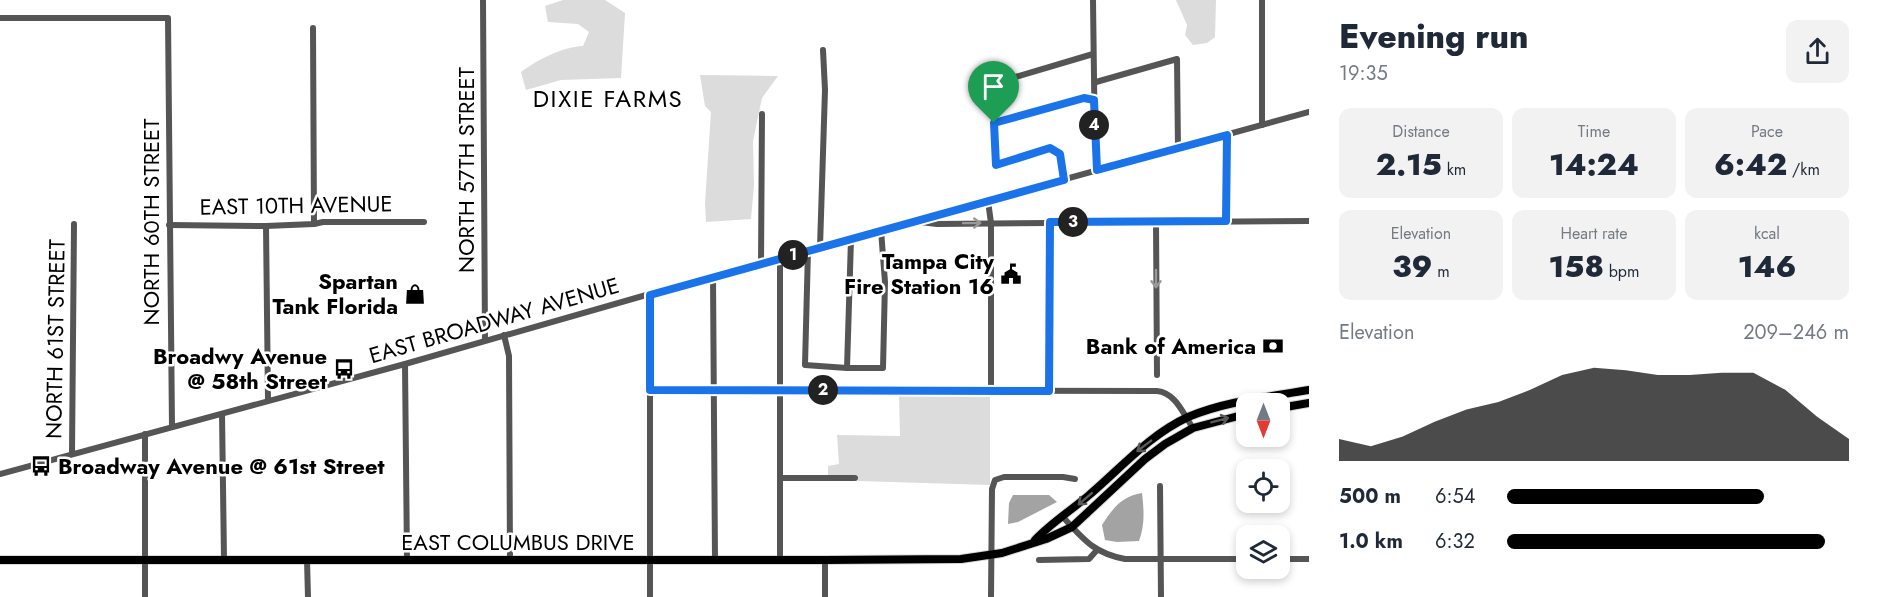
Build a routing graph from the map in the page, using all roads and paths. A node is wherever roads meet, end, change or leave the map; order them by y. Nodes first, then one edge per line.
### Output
1 (483, 0) edge
2 (1093, 0) edge
3 (1262, 0) edge
4 (0, 18) edge
5 (313, 28) dead end
6 (824, 50) dead end
7 (1094, 54) junction
8 (1096, 82) junction
9 (1094, 100) junction
10 (1309, 112) edge
11 (762, 114) dead end
12 (994, 123) junction
13 (1262, 126) junction
14 (1227, 135) junction
15 (1178, 149) junction
16 (1097, 170) junction
17 (1064, 180) junction
18 (988, 201) junction
19 (911, 221) junction
20 (1156, 221) junction
21 (1226, 221) junction
22 (1309, 221) edge
23 (424, 222) dead end
24 (1050, 222) junction
25 (991, 223) junction
26 (74, 224) dead end
27 (314, 224) junction
28 (169, 225) junction
29 (266, 226) junction
30 (881, 230) junction
31 (851, 239) junction
32 (820, 247) junction
33 (808, 250) junction
34 (780, 258) junction
35 (761, 263) junction
36 (713, 276) junction
37 (650, 295) junction
38 (504, 335) junction
39 (485, 340) junction
40 (405, 364) junction
41 (848, 368) junction
42 (1157, 375) dead end
43 (650, 390) junction
44 (714, 390) junction
45 (780, 390) junction
46 (1309, 390) edge
47 (991, 391) junction
48 (1049, 391) junction
49 (268, 400) junction
50 (1309, 403) edge
51 (1290, 406) edge
52 (222, 414) junction
53 (1236, 417) edge
54 (1187, 418) junction
55 (172, 427) junction
56 (1193, 428) junction
57 (145, 434) junction
58 (72, 454) junction
59 (0, 473) edge
60 (780, 478) junction
61 (855, 478) dead end
62 (1076, 479) dead end
63 (1160, 486) dead end
64 (1063, 517) junction
65 (1072, 527) junction
66 (1034, 542) junction
67 (1097, 550) junction
68 (991, 555) junction
69 (225, 559) junction
70 (1309, 559) edge
71 (0, 560) edge
72 (144, 560) junction
73 (307, 560) junction
74 (510, 560) junction
75 (650, 560) junction
76 (715, 560) junction
77 (780, 560) junction
78 (825, 560) junction
79 (1039, 560) dead end
80 (1161, 560) junction
81 (1236, 560) edge
82 (1290, 560) edge
83 (406, 561) junction
84 (145, 597) edge
85 (308, 597) edge
86 (650, 597) edge
87 (825, 597) edge
88 (991, 597) edge
89 (1161, 597) edge

1 - 39 street, NORTH 57TH STREET
2 - 7 street
3 - 13 street
4 - 28 street, NORTH 60TH STREET
5 - 27 street
6 - 32 street
7 - 8 street
7 - 12 street
8 - 9 street
8 - 15 street
9 - 12 street
9 - 16 street
10 - 13 street, EAST BROADWAY AVENUE
11 - 35 street
12 - 17 street
13 - 14 street, EAST BROADWAY AVENUE
14 - 15 street, EAST BROADWAY AVENUE
14 - 21 street
15 - 16 street, EAST BROADWAY AVENUE
16 - 17 street, EAST BROADWAY AVENUE
17 - 18 street, EAST BROADWAY AVENUE
18 - 19 street, EAST BROADWAY AVENUE
18 - 25 street
19 -> 25 street
19 - 30 street, EAST BROADWAY AVENUE
20 - 21 street
20 - 24 street
20 -> 42 street
21 - 22 street
23 - 27 street, EAST 10TH AVENUE
24 - 25 street
24 - 48 street
25 - 47 street
26 - 58 street, NORTH 61ST STREET
27 - 29 street, EAST 10TH AVENUE
28 - 29 street, EAST 10TH AVENUE
28 - 55 street, NORTH 60TH STREET
29 - 49 street
30 - 31 street, EAST BROADWAY AVENUE
30 - 41 street
31 - 32 street, EAST BROADWAY AVENUE
31 - 41 street
32 - 33 street, EAST BROADWAY AVENUE
33 - 34 street, EAST BROADWAY AVENUE
33 - 41 street
34 - 35 street, EAST BROADWAY AVENUE
34 - 45 street
35 - 36 street, EAST BROADWAY AVENUE
36 - 37 street, EAST BROADWAY AVENUE
36 - 44 street
37 - 38 street, EAST BROADWAY AVENUE
37 - 43 street
38 - 39 street, EAST BROADWAY AVENUE
38 - 74 street
39 - 40 street, EAST BROADWAY AVENUE
40 - 49 street, EAST BROADWAY AVENUE
40 - 83 street
43 - 44 street
43 - 75 street
44 - 45 street
44 - 76 street
45 - 47 street
45 - 60 street
46 - 54 main road, EAST COLUMBUS DRIVE
47 - 48 street
48 - 54 street
49 - 52 street, EAST BROADWAY AVENUE
50 - 51 main road
52 - 55 street, EAST BROADWAY AVENUE
52 - 69 street
56 -> 53 main road, EAST COLUMBUS DRIVE
54 - 56 street
54 -> 64 main road, EAST COLUMBUS DRIVE
55 - 57 street, EAST BROADWAY AVENUE
56 - 65 main road, EAST COLUMBUS DRIVE
57 - 58 street, EAST BROADWAY AVENUE
57 - 72 street
58 - 59 street, EAST BROADWAY AVENUE
60 - 61 street
60 - 77 street
62 - 68 street
63 - 80 street
64 - 65 street
64 - 66 main road, EAST COLUMBUS DRIVE
65 - 66 main road, EAST COLUMBUS DRIVE
65 - 67 street
66 - 68 main road, EAST COLUMBUS DRIVE
67 - 79 street
67 - 80 street
68 - 78 main road, EAST COLUMBUS DRIVE
68 - 88 street
69 - 72 main road, EAST COLUMBUS DRIVE
69 - 73 main road, EAST COLUMBUS DRIVE
70 - 82 street
71 - 72 main road, EAST COLUMBUS DRIVE
72 - 84 street
73 - 83 main road, EAST COLUMBUS DRIVE
73 - 85 street
74 - 75 main road, EAST COLUMBUS DRIVE
74 - 83 main road, EAST COLUMBUS DRIVE
75 - 76 main road, EAST COLUMBUS DRIVE
75 - 86 street
76 - 77 main road, EAST COLUMBUS DRIVE
77 - 78 main road, EAST COLUMBUS DRIVE
78 - 87 street
80 - 81 street
80 - 89 street

